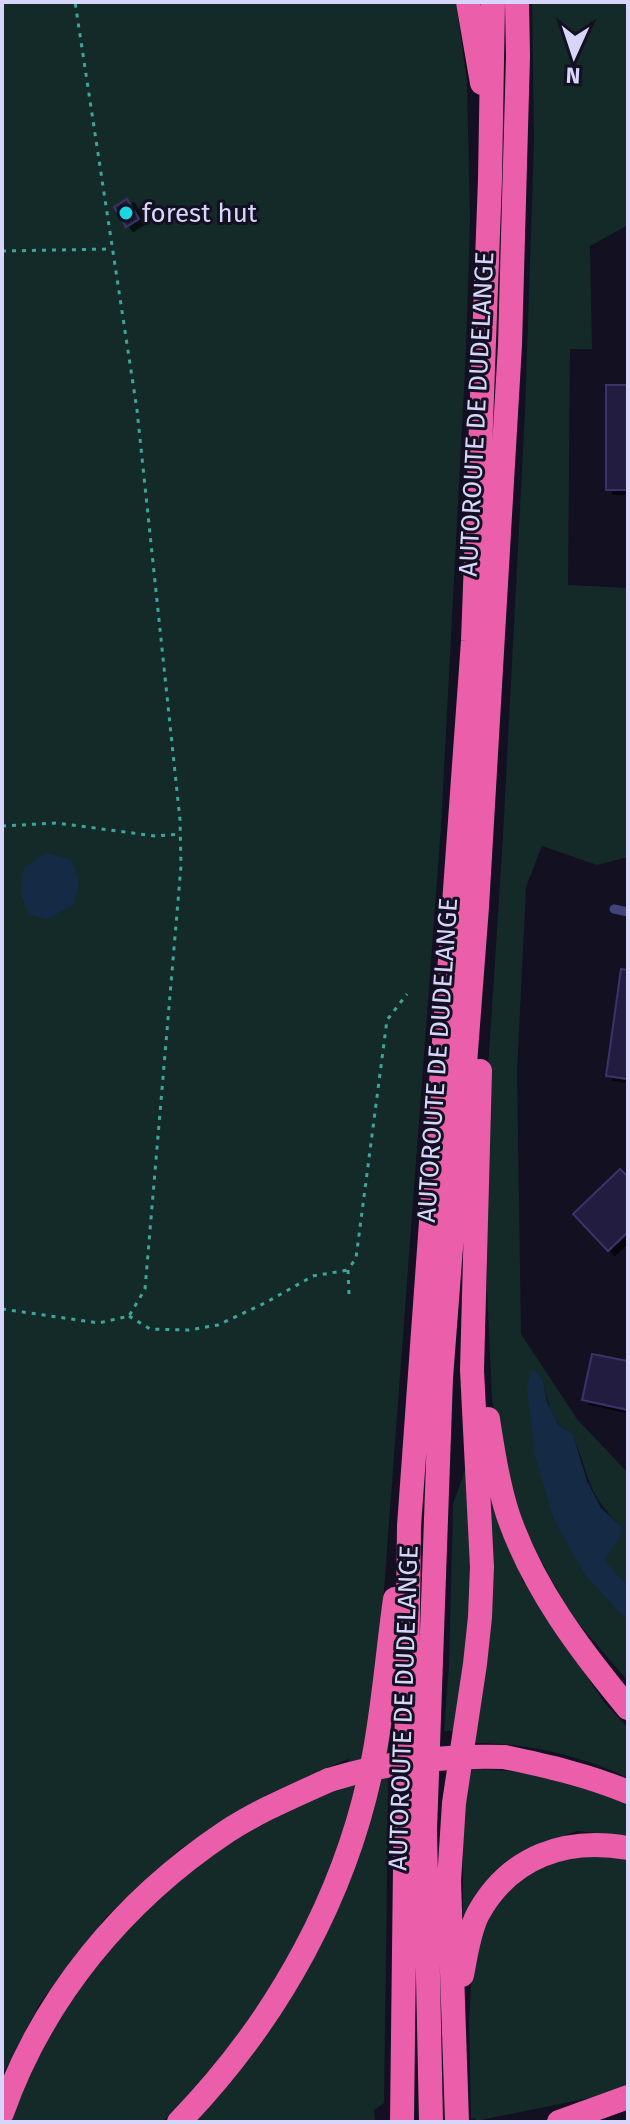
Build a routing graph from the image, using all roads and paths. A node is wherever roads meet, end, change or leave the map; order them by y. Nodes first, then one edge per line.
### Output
1 (75, 2) edge
2 (468, 2) edge
3 (493, 2) edge
4 (517, 2) edge
5 (490, 179) junction
6 (112, 249) junction
7 (2, 251) edge
8 (2, 826) edge
9 (180, 834) junction
10 (477, 907) junction
11 (614, 909) dead end
12 (628, 912) edge
13 (407, 994) dead end
14 (348, 1270) junction
15 (476, 1293) junction
16 (349, 1294) dead end
17 (2, 1309) edge
18 (129, 1316) junction
19 (409, 1526) junction
20 (628, 1708) edge
21 (628, 1792) edge
22 (628, 1848) edge
23 (455, 2020) junction
24 (628, 2097) edge
25 (2, 2113) edge
26 (628, 2113) edge
27 (401, 2120) edge
28 (179, 2122) edge
29 (431, 2122) edge
30 (457, 2122) edge
31 (559, 2122) edge
32 (566, 2122) edge

1 - 6 path
2 - 5 highway
3 - 5 highway, AUTOROUTE DE DUDELANGE
4 - 10 highway, AUTOROUTE DE DUDELANGE
5 - 19 highway, AUTOROUTE DE DUDELANGE
6 - 7 path
6 - 9 path
8 - 9 path
9 - 18 path
10 - 15 highway
10 - 29 highway, AUTOROUTE DE DUDELANGE
11 - 12 lane
13 - 14 path
14 - 16 path
14 - 18 path
15 - 20 highway
15 - 23 highway
17 - 18 path
19 - 27 highway, AUTOROUTE DE DUDELANGE
19 - 28 highway
21 - 25 highway, bridge
22 - 23 highway
23 - 30 highway
24 - 31 highway
26 - 32 highway

